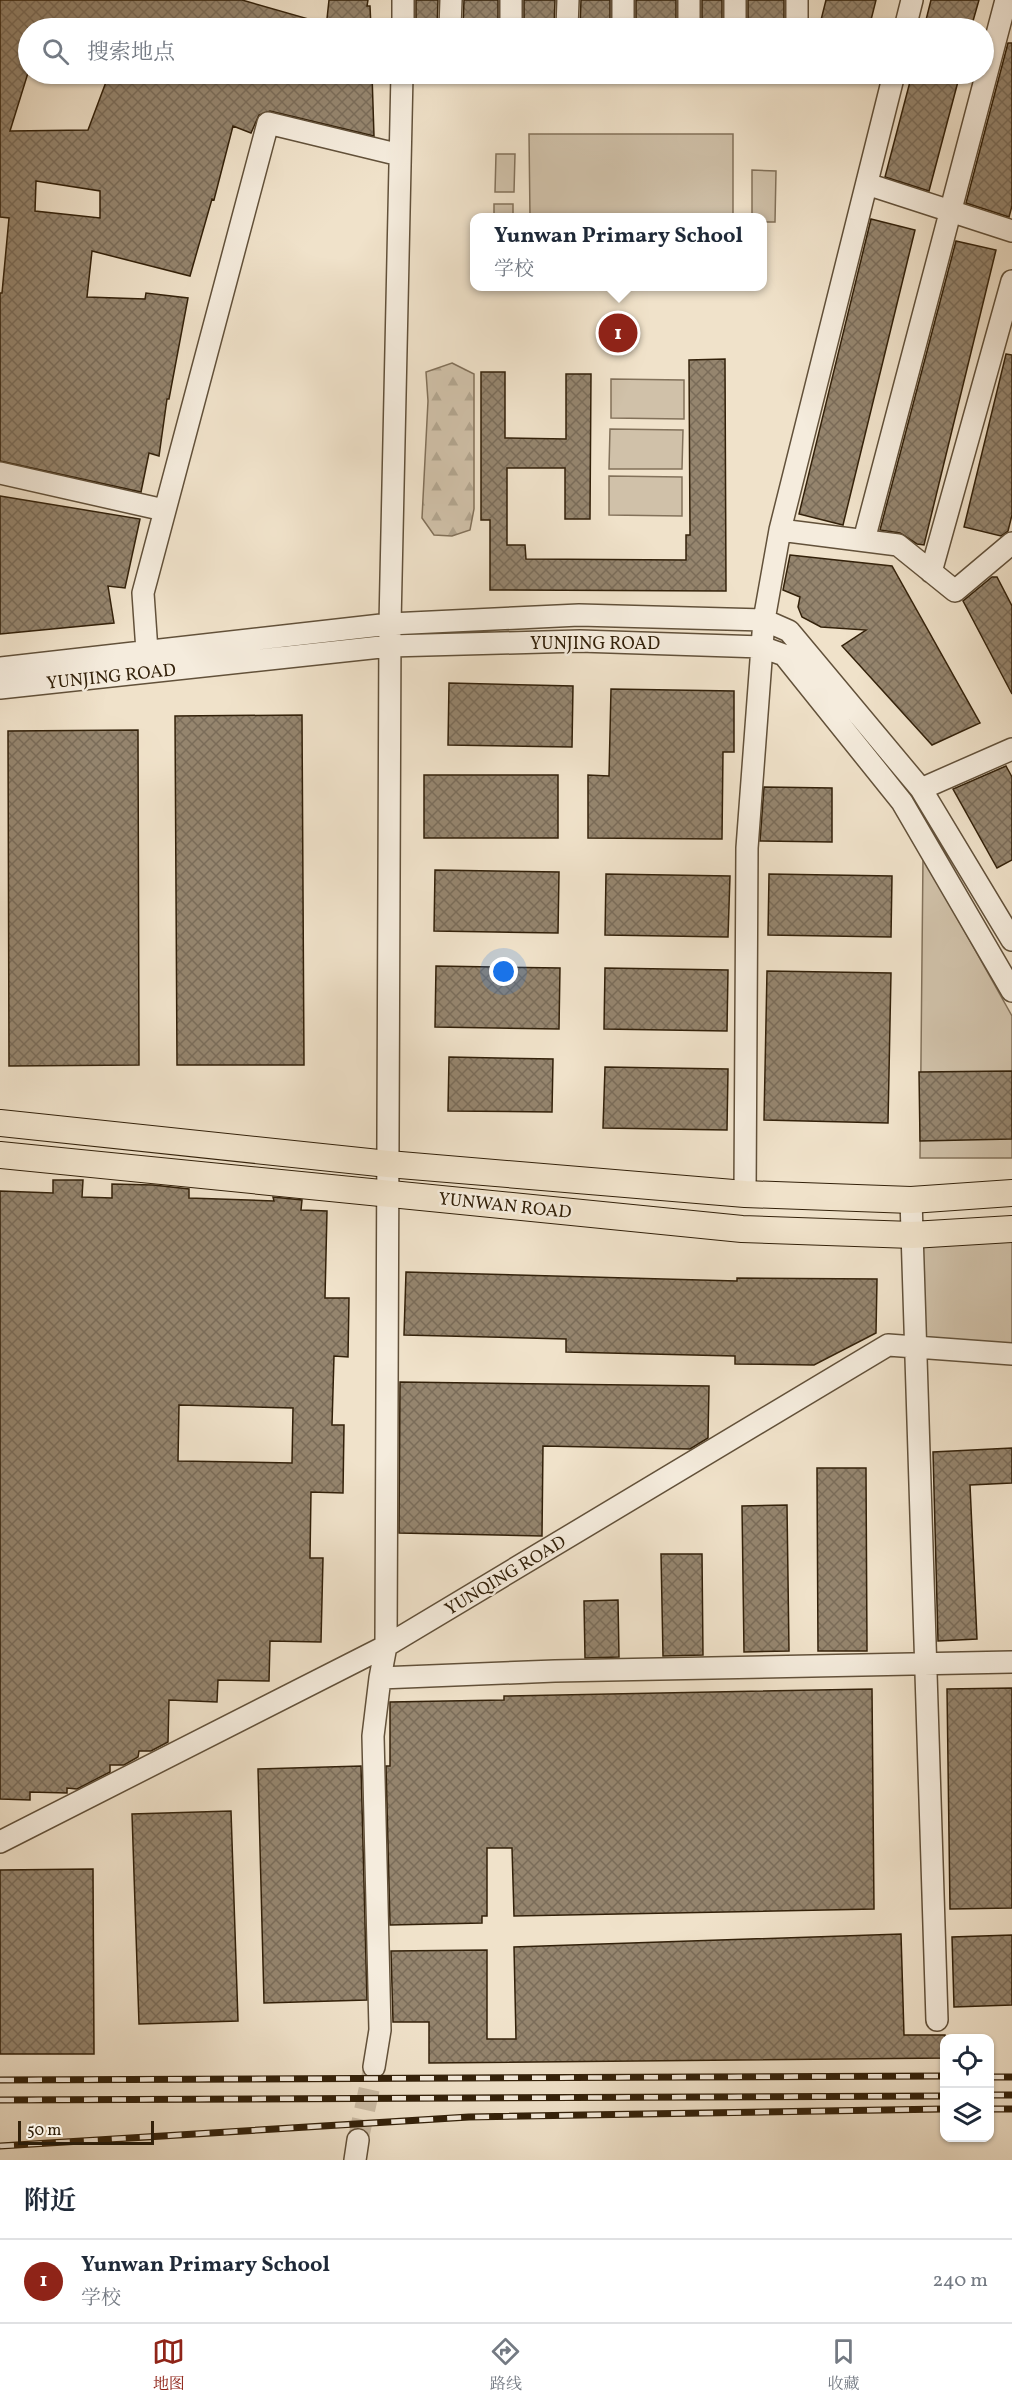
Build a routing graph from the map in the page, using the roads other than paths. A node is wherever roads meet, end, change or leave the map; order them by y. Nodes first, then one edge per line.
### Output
1 (403, 0) edge
2 (451, 0) edge
3 (512, 0) edge
4 (568, 0) edge
5 (623, 0) edge
6 (689, 0) edge
7 (735, 0) edge
8 (797, 0) edge
9 (912, 0) edge
10 (1006, 0) edge
11 (403, 18) edge
12 (450, 18) edge
13 (511, 18) edge
14 (567, 18) edge
15 (623, 18) edge
16 (689, 18) edge
17 (735, 18) edge
18 (797, 18) edge
19 (908, 18) edge
20 (994, 45) edge
21 (402, 84) edge
22 (892, 84) edge
23 (984, 84) edge
24 (400, 155) junction
25 (867, 184) junction
26 (950, 211) junction
27 (1012, 231) edge
28 (1012, 281) edge
29 (0, 473) edge
30 (164, 510) junction
31 (780, 530) junction
32 (864, 540) junction
33 (1012, 543) edge
34 (931, 572) junction
35 (764, 620) junction
36 (390, 624) junction
37 (390, 646) junction
38 (762, 647) junction
39 (147, 651) junction
40 (0, 668) edge
41 (0, 688) edge
42 (1012, 749) edge
43 (921, 789) junction
44 (1012, 940) edge
45 (1012, 991) edge
46 (0, 1123) edge
47 (0, 1155) edge
48 (388, 1164) junction
49 (1012, 1193) edge
50 (388, 1194) junction
51 (746, 1194) junction
52 (911, 1200) junction
53 (1012, 1229) edge
54 (912, 1235) junction
55 (916, 1347) junction
56 (1012, 1354) edge
57 (386, 1646) junction
58 (1012, 1662) edge
59 (926, 1664) junction
60 (380, 1678) junction
61 (0, 1842) edge
62 (938, 2020) dead end
63 (374, 2067) tunnel mouth

1 - 11 street
2 - 12 street
3 - 13 street
4 - 14 street
5 - 15 street
6 - 16 street
7 - 17 street
8 - 18 street
9 - 19 street
10 - 20 street
21 - 24 street
22 - 25 street
23 - 26 street
24 - 30 street
24 - 36 street
25 - 26 street
25 - 31 street
26 - 27 street
26 - 32 street
28 - 34 street
29 - 30 street
30 - 39 street
31 - 32 street
31 - 35 street
32 - 34 street
33 - 34 street
35 - 36 street, YUNJING ROAD
35 - 38 street
35 - 43 street, YUNJING ROAD
36 - 37 street
36 - 39 street, YUNJING ROAD
37 - 38 street, YUNJING ROAD
37 - 41 street, YUNJING ROAD
37 - 48 street
38 - 45 street, YUNJING ROAD
38 - 51 street
39 - 40 street, YUNJING ROAD
42 - 43 street
43 - 44 street, YUNJING ROAD
46 - 48 main road, YUNWAN ROAD
47 - 50 main road, YUNWAN ROAD
48 - 50 street
48 - 51 main road, YUNWAN ROAD
49 - 52 main road, YUNWAN ROAD
50 - 54 main road, YUNWAN ROAD
50 - 57 street
51 - 52 main road, YUNWAN ROAD
52 - 54 street
53 - 54 main road, YUNWAN ROAD
54 - 55 street
55 - 56 street, YUNQING ROAD
55 - 57 street, YUNQING ROAD
55 - 59 street
57 - 60 street
57 - 61 street, YUNQING ROAD
58 - 59 street
59 - 60 street
59 - 62 street
60 - 63 street

